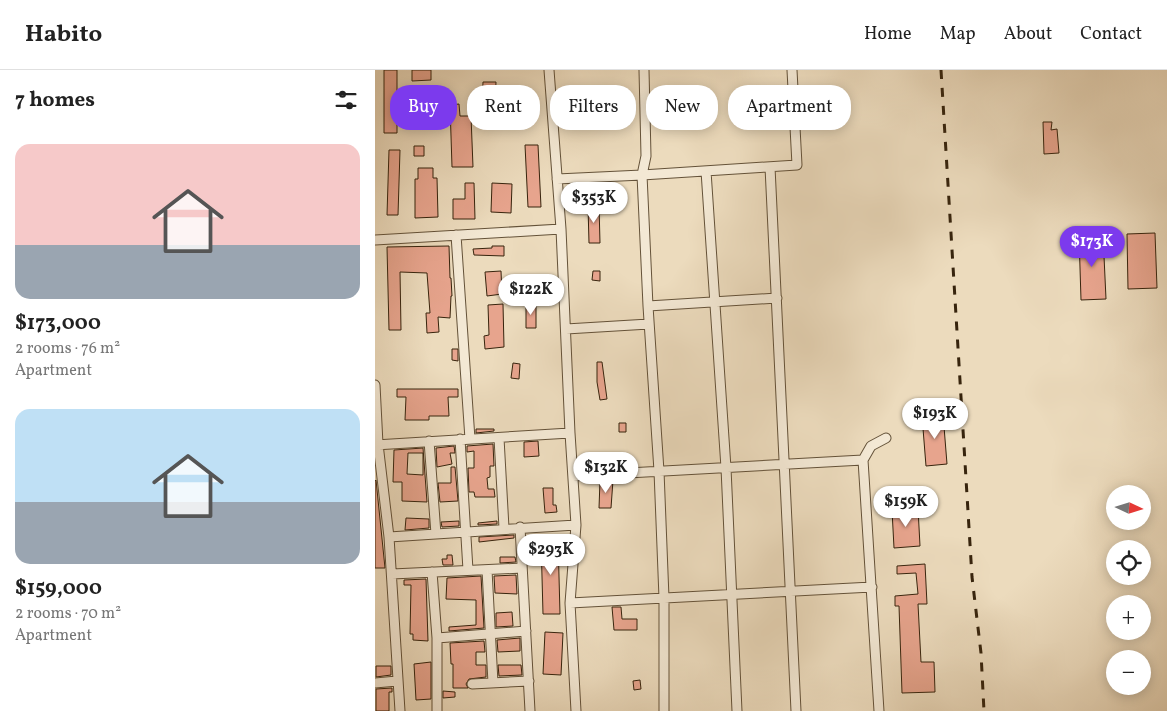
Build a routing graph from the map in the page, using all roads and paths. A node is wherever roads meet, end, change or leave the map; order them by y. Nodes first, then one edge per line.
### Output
1 (549, 70) edge
2 (644, 70) edge
3 (792, 70) edge
4 (770, 167) junction
5 (706, 171) junction
6 (642, 175) junction
7 (557, 178) junction
8 (561, 229) junction
9 (456, 235) junction
10 (375, 240) edge
11 (777, 298) junction
12 (715, 302) junction
13 (648, 306) junction
14 (649, 324) junction
15 (566, 328) junction
16 (375, 385) edge
17 (570, 433) junction
18 (499, 438) junction
19 (886, 438) dead end
20 (460, 439) junction
21 (470, 439) junction
22 (429, 441) junction
23 (377, 444) edge
24 (863, 460) junction
25 (784, 465) junction
26 (726, 468) junction
27 (659, 471) junction
28 (573, 476) junction
29 (576, 525) junction
30 (520, 527) junction
31 (504, 528) junction
32 (466, 532) junction
33 (436, 534) junction
34 (389, 537) junction
35 (522, 568) junction
36 (468, 570) junction
37 (487, 570) junction
38 (432, 572) junction
39 (392, 574) junction
40 (872, 587) junction
41 (789, 591) junction
42 (733, 594) junction
43 (664, 598) junction
44 (570, 603) junction
45 (526, 630) junction
46 (490, 634) junction
47 (437, 638) junction
48 (397, 681) junction
49 (529, 681) junction
50 (375, 683) edge
51 (493, 683) junction
52 (472, 684) dead end
53 (400, 711) edge
54 (437, 711) edge
55 (530, 711) edge
56 (576, 711) edge
57 (664, 711) edge
58 (737, 711) edge
59 (796, 711) edge
60 (879, 711) edge

1 - 7 street
2 - 6 street
3 - 4 street
4 - 5 street
4 - 11 street
5 - 6 street
5 - 12 street
6 - 7 street
6 - 13 street
7 - 8 street
8 - 9 street
8 - 15 street
9 - 10 street
9 - 21 street
11 - 12 street
11 - 25 street
12 - 13 street
12 - 26 street
13 - 14 street
14 - 15 street
14 - 27 street
15 - 17 street
16 - 23 street
17 - 18 street
17 - 28 street
18 - 21 street
18 - 31 street
19 - 24 street
20 - 21 street
20 - 22 street
20 - 32 street
22 - 23 street
22 - 33 street
23 - 34 street
24 - 25 street
24 - 40 street
25 - 26 street
25 - 41 street
26 - 27 street
26 - 42 street
27 - 28 street
27 - 43 street
28 - 29 street
29 - 30 street
29 - 44 street
30 - 31 street
30 - 35 street
31 - 32 street
32 - 33 street
32 - 36 street
33 - 34 street
34 - 39 street
35 - 37 street
35 - 45 street
36 - 37 street
36 - 38 street
37 - 46 street
38 - 39 street
38 - 47 street
39 - 48 street
40 - 41 street
40 - 60 street
41 - 42 street
41 - 59 street
42 - 43 street
42 - 58 street
43 - 44 street
43 - 57 street
44 - 56 street
45 - 46 street
45 - 49 street
46 - 47 street
46 - 51 street
47 - 54 street
48 - 50 street
48 - 53 street
49 - 51 street
49 - 55 street
51 - 52 street

